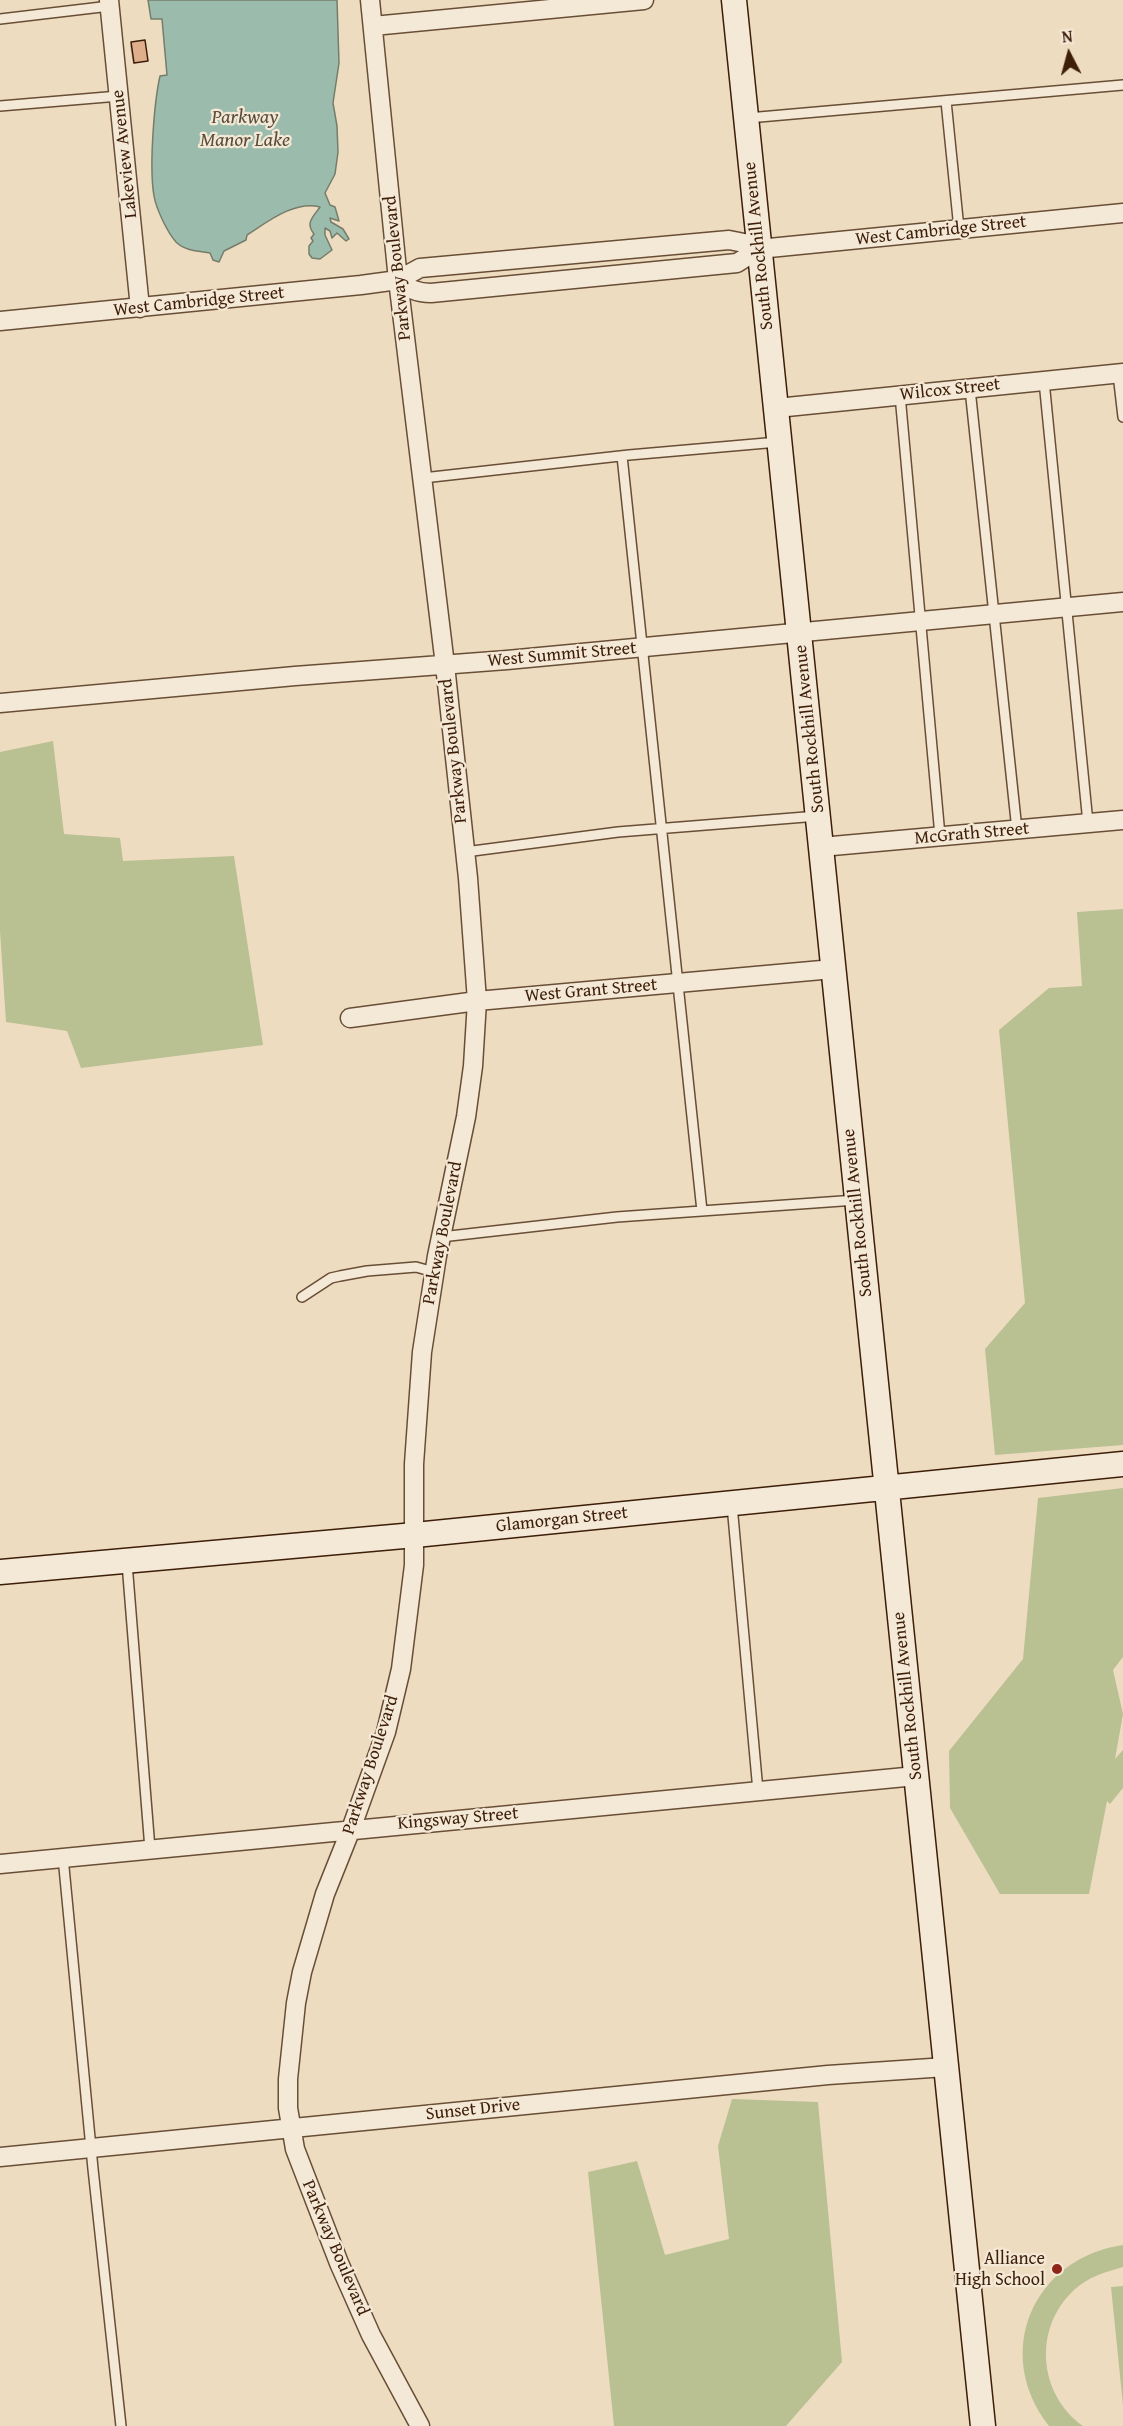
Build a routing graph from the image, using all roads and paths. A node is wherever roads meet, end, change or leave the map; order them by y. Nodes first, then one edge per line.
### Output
1 (370, 0) edge
2 (644, 0) edge
3 (734, 0) edge
4 (110, 3) edge
5 (0, 19) edge
6 (373, 26) junction
7 (1123, 85) edge
8 (119, 96) junction
9 (946, 101) junction
10 (0, 106) edge
11 (746, 118) junction
12 (1123, 213) edge
13 (959, 229) junction
14 (759, 249) junction
15 (398, 280) junction
16 (140, 308) junction
17 (0, 321) edge
18 (1121, 373) edge
19 (1044, 381) junction
20 (970, 388) junction
21 (900, 395) junction
22 (777, 408) junction
23 (1123, 417) edge
24 (780, 442) junction
25 (622, 456) junction
26 (423, 478) junction
27 (1123, 602) edge
28 (1067, 607) junction
29 (995, 614) junction
30 (919, 621) junction
31 (800, 632) junction
32 (641, 647) junction
33 (446, 664) junction
34 (0, 703) edge
35 (818, 816) junction
36 (1123, 820) edge
37 (1088, 823) junction
38 (662, 829) junction
39 (1017, 830) junction
40 (940, 837) junction
41 (821, 847) junction
42 (465, 852) junction
43 (833, 969) junction
44 (677, 983) junction
45 (477, 1000) junction
46 (350, 1018) dead end
47 (856, 1200) junction
48 (702, 1211) junction
49 (441, 1237) junction
50 (434, 1272) junction
51 (302, 1297) dead end
52 (1123, 1464) edge
53 (888, 1486) junction
54 (731, 1502) junction
55 (415, 1535) junction
56 (126, 1560) junction
57 (0, 1572) edge
58 (916, 1776) junction
59 (758, 1791) junction
60 (351, 1829) junction
61 (150, 1849) junction
62 (63, 1857) junction
63 (0, 1864) edge
64 (945, 2067) junction
65 (291, 2129) junction
66 (92, 2148) junction
67 (0, 2157) edge
68 (121, 2426) edge
69 (420, 2426) edge
70 (983, 2426) edge

1 - 6 street, Parkway Boulevard
2 - 6 street
3 - 11 street, South Rockhill Avenue
4 - 5 lane
4 - 8 street, Lakeview Avenue
6 - 15 street, Parkway Boulevard
7 - 9 lane
8 - 10 lane
8 - 16 street, Lakeview Avenue
9 - 11 lane
9 - 13 lane
11 - 14 street, South Rockhill Avenue
12 - 13 street, West Cambridge Street
13 - 14 street, West Cambridge Street
14 - 15 street, West Cambridge Street
14 - 15 street, West Cambridge Street
14 - 22 street, South Rockhill Avenue
15 - 16 street, West Cambridge Street
15 - 26 street, Parkway Boulevard
16 - 17 street, West Cambridge Street
18 - 19 street, Wilcox Street
18 - 23 lane
19 - 20 street, Wilcox Street
19 - 28 lane
20 - 21 street, Wilcox Street
20 - 29 lane
21 - 22 street, Wilcox Street
21 - 30 lane
22 - 24 street, South Rockhill Avenue
24 - 25 lane
24 - 31 street, South Rockhill Avenue
25 - 26 lane
25 - 32 lane
26 - 33 street, Parkway Boulevard
27 - 28 street, West Summit Street
28 - 29 street, West Summit Street
28 - 37 lane
29 - 30 street, West Summit Street
29 - 39 lane
30 - 31 street, West Summit Street
30 - 40 lane
31 - 32 street, West Summit Street
31 - 35 street, South Rockhill Avenue
32 - 33 street, West Summit Street
32 - 38 lane
33 - 34 street, West Summit Street
33 - 42 street, Parkway Boulevard
35 - 38 lane
35 - 41 street, South Rockhill Avenue
36 - 37 street, McGrath Street
37 - 39 street, McGrath Street
38 - 42 lane
38 - 44 lane
39 - 40 street, McGrath Street
40 - 41 street, McGrath Street
41 - 43 street, South Rockhill Avenue
42 - 45 street, Parkway Boulevard
43 - 44 street, West Grant Street
43 - 47 street, South Rockhill Avenue
44 - 45 street, West Grant Street
44 - 48 lane
45 - 46 street, West Grant Street
45 - 49 street, Parkway Boulevard
47 - 48 lane
47 - 53 street, South Rockhill Avenue
48 - 49 lane
49 - 50 street, Parkway Boulevard
50 - 51 lane
50 - 55 street, Parkway Boulevard
52 - 53 street, Glamorgan Street
53 - 54 street, Glamorgan Street
53 - 58 street, South Rockhill Avenue
54 - 55 street, Glamorgan Street
54 - 59 lane
55 - 56 street, Glamorgan Street
55 - 60 street, Parkway Boulevard
56 - 57 street, Glamorgan Street
56 - 61 lane
58 - 59 street, Kingsway Street
58 - 64 street, South Rockhill Avenue
59 - 60 street, Kingsway Street
60 - 61 street, Kingsway Street
60 - 65 street, Parkway Boulevard
61 - 62 street, Kingsway Street
62 - 63 street, Kingsway Street
62 - 66 lane
64 - 65 street, Sunset Drive
64 - 70 street, South Rockhill Avenue
65 - 66 street, Sunset Drive
65 - 69 street, Parkway Boulevard
66 - 67 street, Sunset Drive
66 - 68 lane

